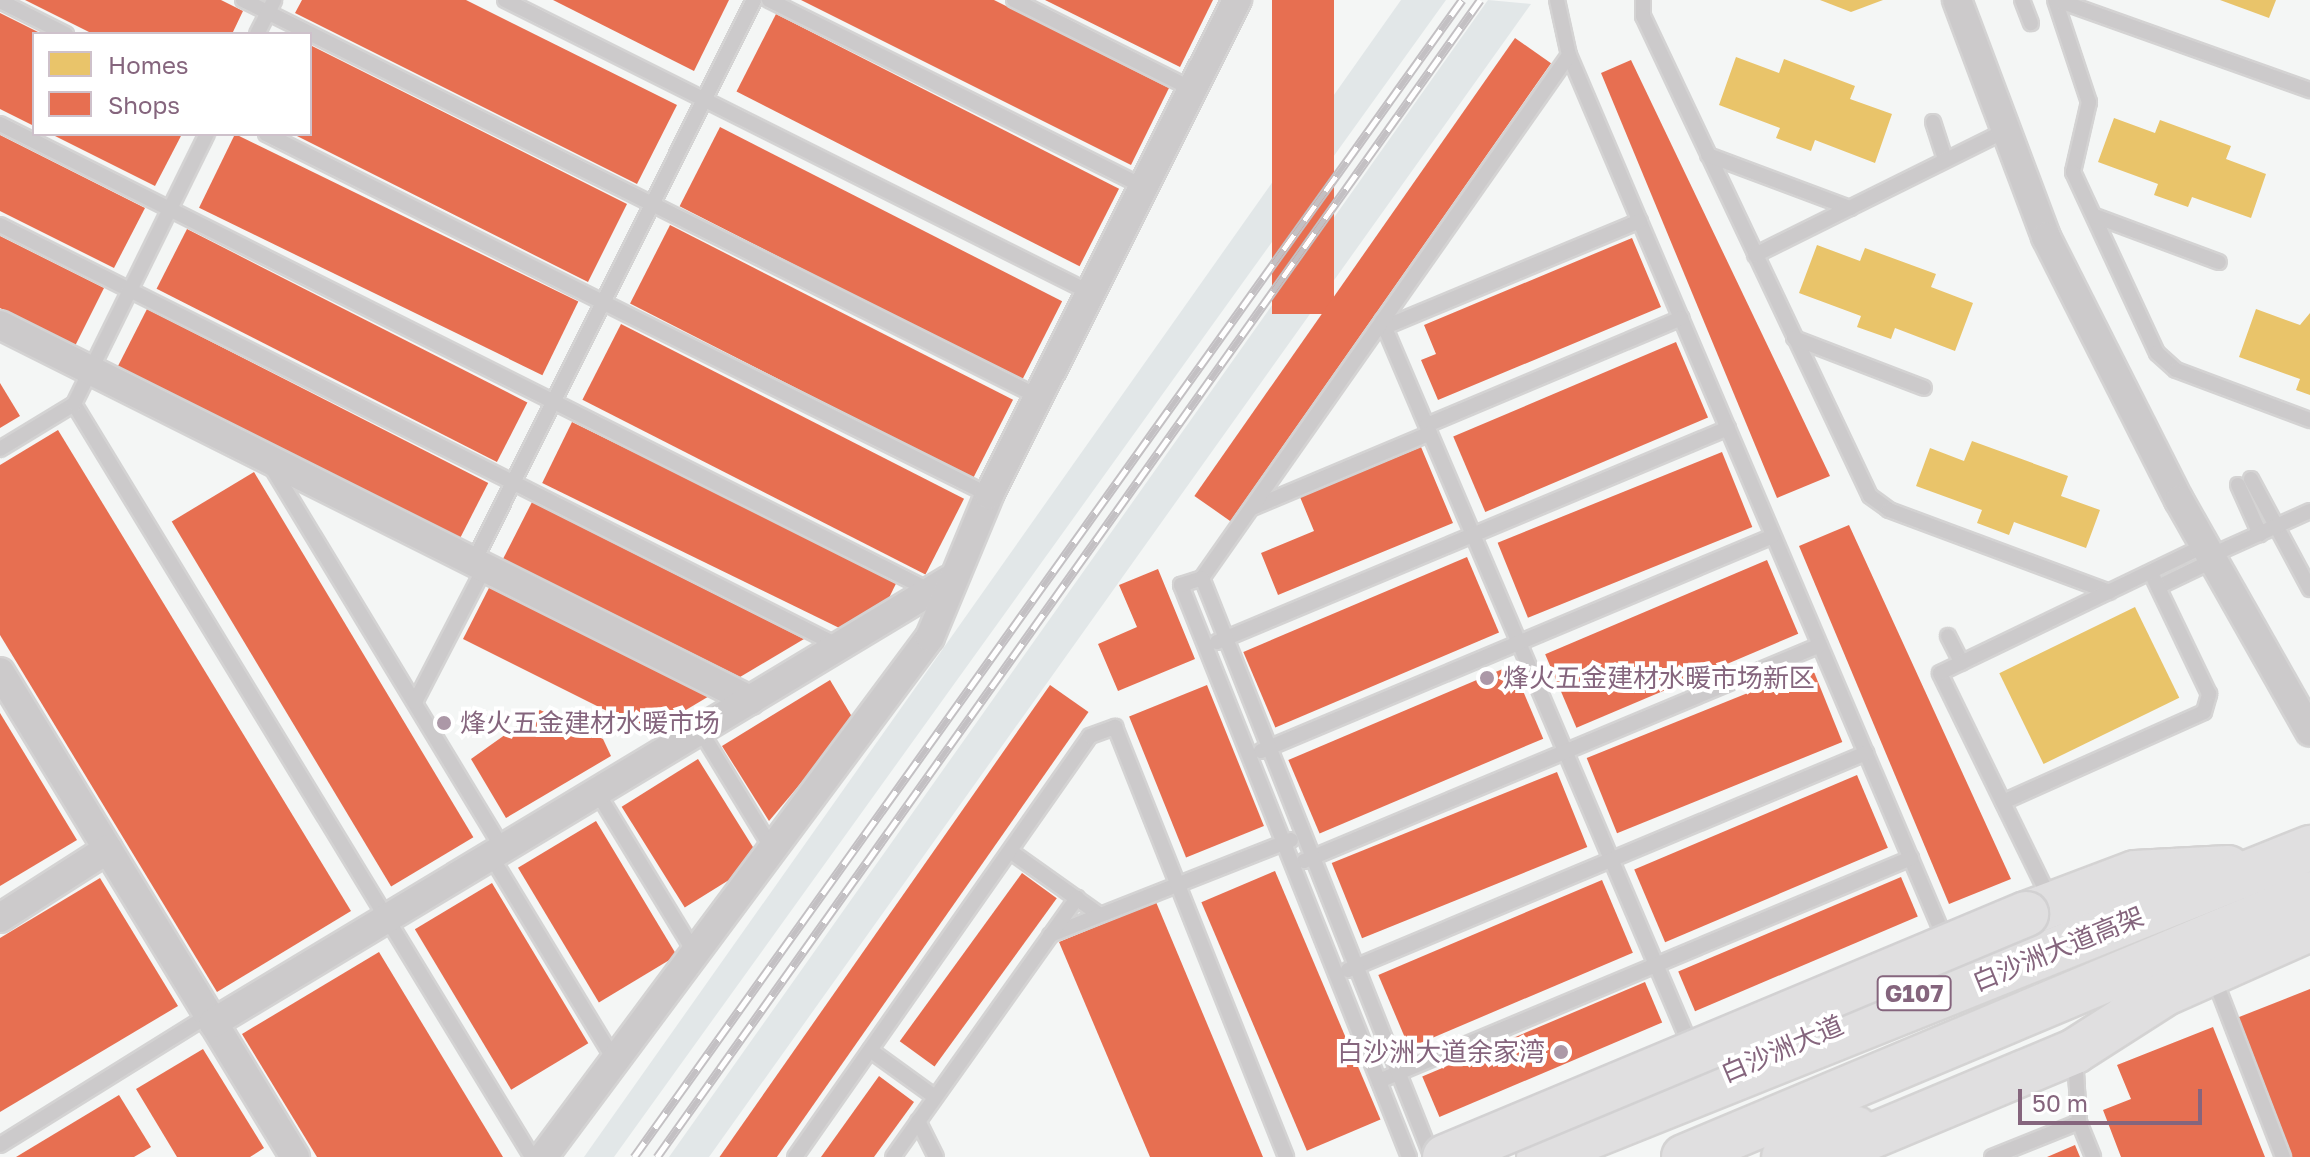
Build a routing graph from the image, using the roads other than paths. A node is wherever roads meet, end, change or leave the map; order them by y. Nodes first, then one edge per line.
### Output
1 (243, 0) edge
2 (505, 0) edge
3 (754, 0) edge
4 (769, 0) edge
5 (1014, 0) edge
6 (1237, 0) edge
7 (1557, 0) edge
8 (1643, 0) edge
9 (1957, 0) edge
10 (2022, 0) edge
11 (2056, 0) edge
12 (0, 1) edge
13 (271, 6) edge
14 (2031, 23) dead end
15 (62, 32) edge
16 (258, 32) edge
17 (1569, 55) junction
18 (1192, 89) junction
19 (2310, 90) edge
20 (704, 100) junction
21 (1933, 122) dead end
22 (0, 124) edge
23 (2003, 132) junction
24 (206, 136) edge
25 (270, 136) edge
26 (1708, 155) junction
27 (1945, 160) junction
28 (1144, 187) junction
29 (652, 205) junction
30 (170, 208) junction
31 (1850, 208) junction
32 (2095, 216) junction
33 (1640, 221) junction
34 (0, 225) edge
35 (1755, 255) junction
36 (2219, 262) dead end
37 (129, 290) junction
38 (1091, 293) junction
39 (603, 303) junction
40 (1681, 318) junction
41 (1384, 324) junction
42 (0, 325) edge
43 (1794, 338) junction
44 (89, 369) junction
45 (1924, 388) dead end
46 (1039, 397) junction
47 (554, 401) junction
48 (74, 404) junction
49 (2310, 420) edge
50 (1728, 428) junction
51 (1429, 429) junction
52 (0, 449) edge
53 (262, 452) junction
54 (514, 482) junction
55 (2244, 482) dead end
56 (989, 495) junction
57 (1251, 508) junction
58 (2310, 511) edge
59 (2266, 531) junction
60 (1473, 535) junction
61 (1773, 536) junction
62 (2211, 554) junction
63 (480, 564) junction
64 (2151, 573) junction
65 (1202, 578) junction
66 (940, 585) junction
67 (2158, 587) junction
68 (2310, 589) edge
69 (2109, 592) junction
70 (1948, 636) dead end
71 (1226, 639) junction
72 (1519, 642) junction
73 (1820, 645) junction
74 (839, 646) junction
75 (1206, 647) junction
76 (1962, 663) junction
77 (0, 672) edge
78 (750, 700) junction
79 (415, 702) junction
80 (700, 730) junction
81 (2310, 732) edge
82 (1269, 747) junction
83 (1566, 751) junction
84 (1866, 753) junction
85 (1249, 756) junction
86 (597, 792) junction
87 (2003, 802) junction
88 (2310, 833) edge
89 (1304, 835) junction
90 (1284, 843) junction
91 (2310, 848) edge
92 (108, 849) junction
93 (773, 851) junction
94 (1010, 851) junction
95 (497, 852) junction
96 (1313, 858) junction
97 (1911, 858) junction
98 (1612, 860) junction
99 (1293, 866) junction
100 (2228, 868) junction
101 (1178, 884) junction
102 (2310, 894) edge
103 (1077, 898) junction
104 (2039, 908) junction
105 (1100, 915) junction
106 (0, 918) edge
107 (387, 919) junction
108 (2310, 930) edge
109 (1049, 935) junction
110 (696, 955) junction
111 (1954, 959) dead end
112 (1656, 965) junction
113 (1357, 967) junction
114 (2213, 974) junction
115 (1337, 975) junction
116 (2161, 996) joint
117 (211, 1019) junction
118 (2068, 1049) junction
119 (870, 1050) junction
120 (617, 1064) junction
121 (1399, 1073) junction
122 (1379, 1081) junction
123 (1706, 1081) junction
124 (935, 1097) junction
125 (918, 1121) junction
126 (2079, 1122) junction
127 (0, 1145) edge
128 (295, 1157) edge
129 (532, 1157) edge
130 (543, 1157) edge
131 (795, 1157) edge
132 (893, 1157) edge
133 (936, 1157) edge
134 (1286, 1157) edge
135 (1409, 1157) edge
136 (1432, 1157) edge
137 (1445, 1157) edge
138 (1520, 1157) edge
139 (1539, 1157) edge
140 (1684, 1157) edge
141 (1783, 1157) edge
142 (1822, 1157) edge
143 (1992, 1157) edge
144 (2093, 1157) edge
145 (2283, 1157) edge

1 - 13 lane
2 - 20 lane
3 - 20 lane
4 - 28 lane
5 - 18 lane
6 - 18 street
7 - 17 lane
8 - 26 lane
9 - 23 street
10 - 14 lane
11 - 19 lane
11 - 32 lane
12 - 15 lane
13 - 16 lane
13 - 29 lane
17 - 33 lane
17 - 41 lane
18 - 28 street
20 - 29 lane
20 - 38 lane
21 - 27 lane
22 - 30 lane
23 - 27 lane
23 - 62 street
24 - 30 lane
25 - 39 lane
26 - 31 lane
26 - 35 lane
27 - 31 lane
28 - 38 street
29 - 39 lane
29 - 46 lane
30 - 37 lane
30 - 47 lane
31 - 35 lane
32 - 36 lane
32 - 49 lane
33 - 40 lane
33 - 41 lane
34 - 37 lane
35 - 43 lane
37 - 44 lane
37 - 54 lane
38 - 46 street
39 - 47 lane
39 - 56 lane
40 - 50 lane
40 - 51 lane
41 - 51 lane
41 - 57 lane
42 - 44 street
43 - 45 lane
43 - 69 lane
44 - 48 lane
44 - 53 street
46 - 56 street
47 - 54 lane
47 - 66 lane
48 - 52 lane
48 - 107 lane
50 - 60 lane
50 - 61 lane
51 - 57 lane
51 - 60 lane
53 - 63 street
53 - 79 lane
54 - 63 lane
54 - 74 lane
55 - 59 lane
56 - 66 street
57 - 65 lane
58 - 59 lane
59 - 62 lane
59 - 68 lane
60 - 71 lane
60 - 72 lane
61 - 72 lane
61 - 73 lane
62 - 64 lane
62 - 67 lane
62 - 81 street
63 - 78 street
63 - 79 lane
64 - 67 lane
64 - 69 lane
65 - 71 lane
65 - 75 lane
66 - 74 street
66 - 93 street
67 - 87 lane
69 - 76 lane
70 - 76 lane
71 - 75 lane
71 - 82 lane
72 - 82 lane
72 - 83 lane
73 - 83 lane
73 - 84 lane
74 - 78 street
75 - 85 lane
76 - 87 lane
77 - 92 street
78 - 80 street
79 - 95 lane
80 - 86 street
80 - 93 lane
82 - 85 lane
82 - 89 lane
83 - 96 lane
83 - 98 lane
84 - 97 lane
84 - 98 lane
85 - 90 lane
86 - 95 street
86 - 110 lane
87 - 104 lane
88 - 100 main road, 白沙洲大道 / G107
89 - 90 lane
89 - 96 lane
90 - 99 lane
90 - 101 lane
91 - 139 highway, 白沙洲大道高架
92 - 106 street
92 - 117 street
93 - 110 street
94 - 101 lane
94 - 103 lane
94 - 119 lane
95 - 107 street
95 - 120 lane
96 - 99 lane
96 - 113 lane
97 - 111 lane
97 - 112 lane
98 - 112 lane
98 - 113 lane
99 - 115 lane
100 - 104 highway
100 - 123 main road, 白沙洲大道 / G107
101 - 105 lane
101 - 134 lane
102 - 140 highway, 白沙洲大道高架
103 - 105 lane
103 - 109 lane
104 - 137 highway, bridge
105 - 109 lane
107 - 117 street
107 - 129 lane
108 - 114 main road
109 - 124 lane
110 - 120 street
112 - 121 lane
112 - 123 lane
113 - 115 lane
113 - 121 lane
114 - 116 main road
114 - 145 lane
115 - 122 lane
116 - 118 highway
117 - 127 lane
117 - 128 street
118 - 126 lane
118 - 141 main road
118 - 142 highway
119 - 124 lane
119 - 131 lane
120 - 130 street
121 - 122 lane
121 - 136 lane
122 - 135 lane
123 - 138 main road, 白沙洲大道 / G107
124 - 125 lane
125 - 132 lane
125 - 133 lane
126 - 143 lane
126 - 144 lane

